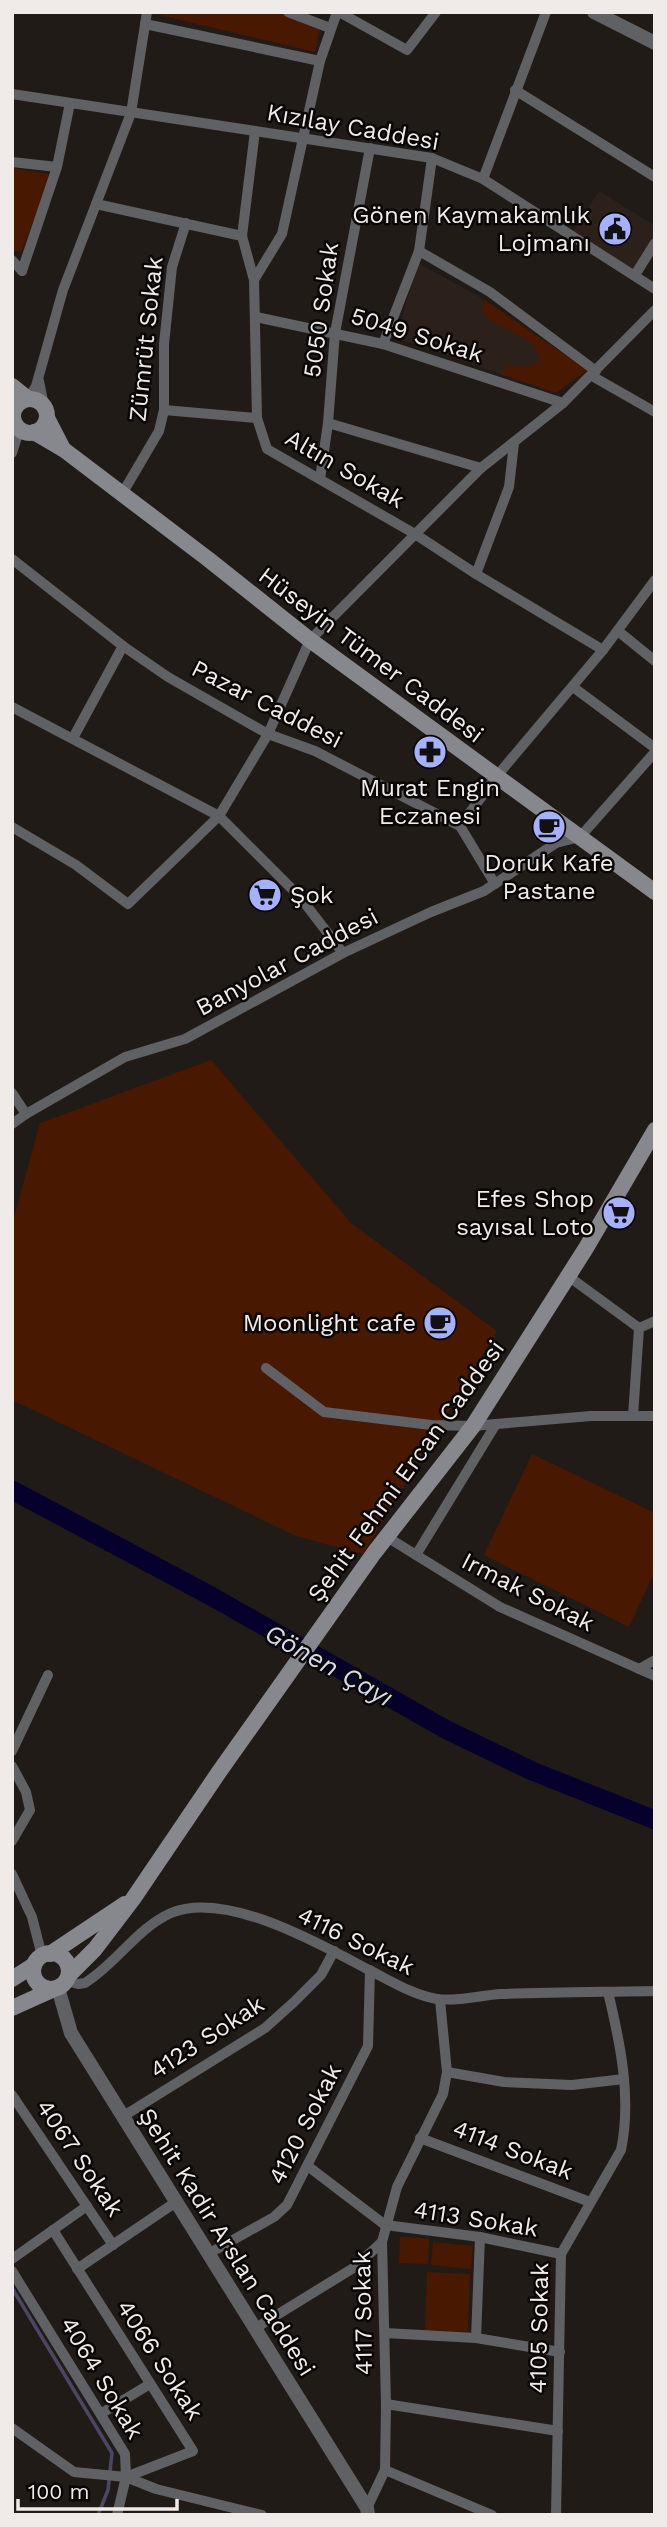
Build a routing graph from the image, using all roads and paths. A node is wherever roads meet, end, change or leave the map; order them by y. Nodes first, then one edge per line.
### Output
1 (288, 12) edge
2 (338, 12) edge
3 (436, 12) edge
4 (546, 12) edge
5 (594, 12) edge
6 (146, 18) edge
7 (330, 29) junction
8 (655, 43) edge
9 (320, 61) junction
10 (515, 90) junction
11 (12, 94) edge
12 (69, 103) junction
13 (131, 113) junction
14 (255, 131) junction
15 (304, 139) junction
16 (370, 148) junction
17 (432, 158) junction
18 (12, 162) edge
19 (57, 167) junction
20 (655, 177) edge
21 (483, 179) junction
22 (96, 204) junction
23 (186, 223) junction
24 (242, 236) junction
25 (655, 243) edge
26 (419, 251) junction
27 (12, 260) edge
28 (635, 275) junction
29 (254, 280) junction
30 (655, 289) edge
31 (655, 310) edge
32 (256, 317) junction
33 (335, 333) junction
34 (383, 344) junction
35 (594, 374) junction
36 (38, 375) junction
37 (12, 386) edge
38 (28, 399) junction
39 (563, 403) junction
40 (164, 411) junction
41 (45, 412) junction
42 (655, 412) edge
43 (257, 418) junction
44 (22, 423) edge
45 (328, 423) junction
46 (514, 443) junction
47 (63, 449) junction
48 (13, 450) edge
49 (481, 468) junction
50 (320, 479) junction
51 (122, 494) junction
52 (415, 534) junction
53 (12, 559) edge
54 (476, 574) junction
55 (655, 580) edge
56 (618, 631) junction
57 (310, 640) junction
58 (123, 646) junction
59 (603, 650) junction
60 (655, 661) edge
61 (573, 687) junction
62 (12, 707) edge
63 (268, 734) junction
64 (73, 738) junction
65 (655, 750) edge
66 (642, 768) junction
67 (655, 773) edge
68 (496, 777) junction
69 (219, 816) junction
70 (460, 826) junction
71 (12, 827) edge
72 (580, 837) junction
73 (495, 884) junction
74 (655, 892) edge
75 (344, 953) junction
76 (12, 1093) edge
77 (26, 1114) junction
78 (12, 1124) edge
79 (655, 1130) edge
80 (568, 1276) junction
81 (655, 1321) edge
82 (639, 1328) junction
83 (266, 1368) dead end
84 (633, 1416) junction
85 (655, 1416) edge
86 (496, 1424) junction
87 (472, 1426) junction
88 (387, 1537) junction
89 (416, 1555) junction
90 (655, 1660) edge
91 (639, 1669) junction
92 (48, 1675) dead end
93 (655, 1676) edge
94 (12, 1751) edge
95 (12, 1766) edge
96 (12, 1841) edge
97 (12, 1874) edge
98 (133, 1899) junction
99 (334, 1951) junction
100 (42, 1958) junction
101 (370, 1970) junction
102 (12, 1979) edge
103 (62, 1983) junction
104 (655, 1991) edge
105 (608, 1992) junction
106 (440, 2000) junction
107 (12, 2008) edge
108 (447, 2072) junction
109 (624, 2079) junction
110 (12, 2095) edge
111 (122, 2117) junction
112 (421, 2138) junction
113 (309, 2167) junction
114 (176, 2202) junction
115 (590, 2202) junction
116 (87, 2206) junction
117 (385, 2225) junction
118 (53, 2230) junction
119 (480, 2237) junction
120 (382, 2242) junction
121 (113, 2245) junction
122 (208, 2254) junction
123 (561, 2254) junction
124 (12, 2259) edge
125 (78, 2269) junction
126 (12, 2271) edge
127 (254, 2329) junction
128 (385, 2333) junction
129 (477, 2339) junction
130 (560, 2352) junction
131 (150, 2384) junction
132 (386, 2404) junction
133 (102, 2413) junction
134 (12, 2428) edge
135 (558, 2431) junction
136 (385, 2470) junction
137 (115, 2476) junction
138 (367, 2512) edge
139 (117, 2515) edge
140 (262, 2515) edge
141 (492, 2515) edge
142 (556, 2515) edge

1 - 7 street
2 - 3 street
2 - 7 street
4 - 10 street
5 - 8 street
6 - 9 street
6 - 13 street
7 - 9 street
9 - 15 street
10 - 20 street
10 - 21 street
11 - 12 street, Kızılay Caddesi
12 - 13 street, Kızılay Caddesi
12 - 19 street
13 - 14 street, Kızılay Caddesi
13 - 22 street
14 - 15 street, Kızılay Caddesi
14 - 24 street, Altın Sokak
15 - 16 street, Kızılay Caddesi
15 - 29 street
16 - 17 street, Kızılay Caddesi
16 - 33 street, 5050 Sokak
17 - 21 street, Kızılay Caddesi
17 - 26 street
18 - 19 street
19 - 27 street
21 - 28 street, Kızılay Caddesi
22 - 23 street
22 - 36 street
23 - 24 street
23 - 40 street, Zümrüt Sokak
24 - 29 street, Altın Sokak
25 - 28 street
26 - 34 street
26 - 35 street
28 - 30 street, Kızılay Caddesi
29 - 32 street, Altın Sokak
31 - 35 street
32 - 33 street, 5049 Sokak
32 - 43 street, Altın Sokak
33 - 34 street, 5049 Sokak
33 - 45 street, 5050 Sokak
34 - 39 street, 5049 Sokak
35 - 39 street
35 - 42 street
36 - 38 street
36 - 41 street
37 - 38 main road
38 - 41 main road
38 - 44 main road
39 - 46 street
40 - 43 street
40 - 51 street, Zümrüt Sokak
41 - 44 main road
41 - 47 main road, Hüseyin Tümer Caddesi
43 - 50 street, Altın Sokak
44 - 47 main road, Hüseyin Tümer Caddesi
44 - 48 street
45 - 49 street
45 - 50 street, 5050 Sokak
46 - 49 street
46 - 54 street
47 - 51 main road, Hüseyin Tümer Caddesi
49 - 52 street
50 - 52 street, Altın Sokak
51 - 57 main road, Hüseyin Tümer Caddesi
52 - 54 street, Altın Sokak
52 - 57 street
53 - 58 street, Pazar Caddesi
54 - 59 street, Altın Sokak
55 - 56 street
56 - 59 street
56 - 60 street
57 - 63 street
57 - 68 main road, Hüseyin Tümer Caddesi
58 - 63 street, Pazar Caddesi
58 - 64 street
59 - 61 street
61 - 65 street
61 - 68 street
62 - 64 street
63 - 69 street
63 - 70 street, Pazar Caddesi
64 - 69 street
65 - 66 street
66 - 67 street
66 - 72 street
68 - 70 street
68 - 72 main road, Hüseyin Tümer Caddesi
69 - 71 street
69 - 75 street
70 - 73 street
72 - 73 street, Banyolar Caddesi
72 - 74 main road, Hüseyin Tümer Caddesi
73 - 75 street, Banyolar Caddesi
75 - 77 street, Banyolar Caddesi
76 - 77 street
77 - 78 street, Banyolar Caddesi
79 - 80 main road, Şehit Fehmi Ercan Caddesi
80 - 82 street
80 - 87 main road, Şehit Fehmi Ercan Caddesi
81 - 82 street
82 - 84 street
83 - 87 street
84 - 85 street
84 - 86 street
86 - 87 street
86 - 89 street
87 - 88 main road, Şehit Fehmi Ercan Caddesi
88 - 89 street, Irmak Sokak
88 - 98 main road, Şehit Fehmi Ercan Caddesi
89 - 91 street, Irmak Sokak
90 - 91 street
91 - 93 street, Irmak Sokak
92 - 94 street
95 - 96 street
97 - 100 street
98 - 100 main road, Şehit Fehmi Ercan Caddesi
98 - 103 main road, Şehit Fehmi Ercan Caddesi
99 - 101 street, 4116 Sokak
99 - 103 street, 4116 Sokak
99 - 111 street, 4123 Sokak
100 - 102 main road, Şehit Fehmi Ercan Caddesi
100 - 103 main road
100 - 103 main road
101 - 106 street, 4116 Sokak
101 - 113 street, 4120 Sokak
103 - 107 main road
103 - 111 street, Şehit Kadir Arslan Caddesi
104 - 105 street, 4116 Sokak
105 - 106 street, 4116 Sokak
105 - 109 street, 4105 Sokak
106 - 108 street, 4117 Sokak
108 - 109 street
108 - 112 street, 4117 Sokak
109 - 115 street, 4105 Sokak
110 - 116 street, 4067 Sokak
111 - 114 street, Şehit Kadir Arslan Caddesi
112 - 115 street, 4114 Sokak
112 - 117 street, 4117 Sokak
113 - 117 street
113 - 122 street, 4120 Sokak
114 - 121 street
114 - 122 street, Şehit Kadir Arslan Caddesi
115 - 123 street, 4105 Sokak
116 - 118 street
116 - 121 street, 4067 Sokak
117 - 119 street, 4113 Sokak
117 - 120 street, 4117 Sokak
118 - 124 street
118 - 125 street, 4066 Sokak
119 - 123 street, 4113 Sokak
119 - 129 street
120 - 127 street
120 - 128 street, 4117 Sokak
121 - 125 street
122 - 127 street, Şehit Kadir Arslan Caddesi
123 - 130 street, 4105 Sokak
125 - 131 street, 4066 Sokak
126 - 133 street, 4064 Sokak
127 - 138 street, Şehit Kadir Arslan Caddesi
128 - 129 street
128 - 132 street, 4117 Sokak
129 - 130 street
130 - 135 street, 4105 Sokak
131 - 133 street
131 - 137 street, 4066 Sokak
132 - 135 street
132 - 136 street, 4117 Sokak
133 - 137 street, 4064 Sokak
134 - 137 street
135 - 142 street, 4105 Sokak
136 - 138 street, 4117 Sokak
136 - 141 street
137 - 139 street, 4064 Sokak
137 - 140 street

